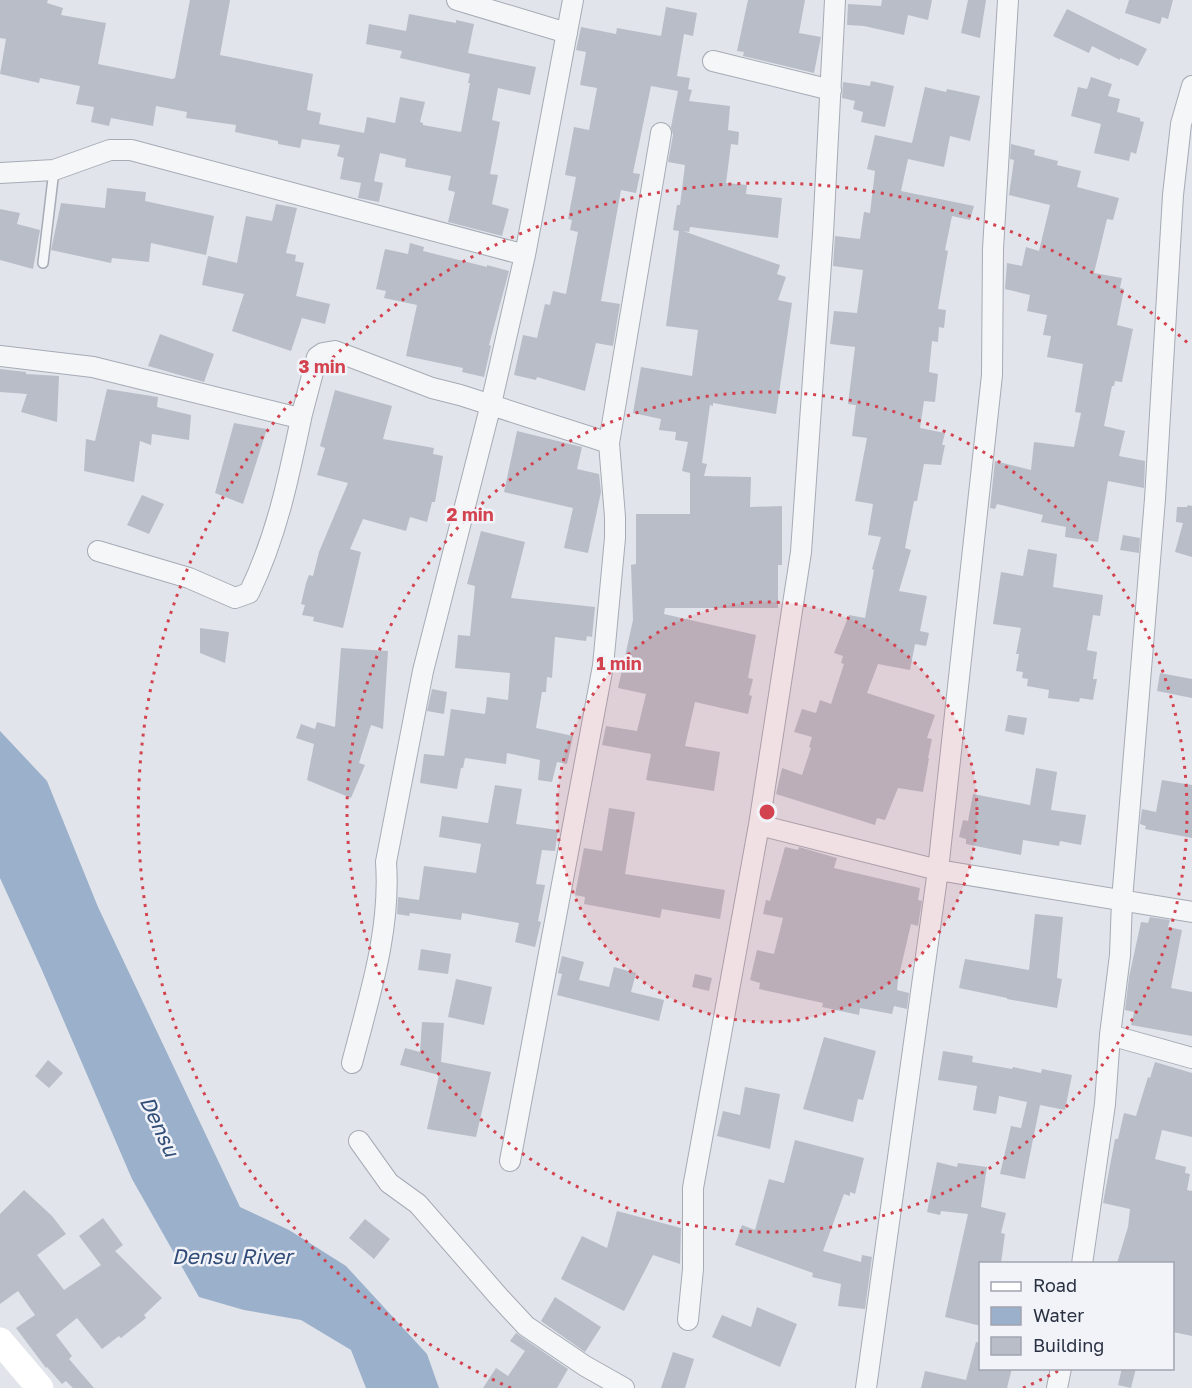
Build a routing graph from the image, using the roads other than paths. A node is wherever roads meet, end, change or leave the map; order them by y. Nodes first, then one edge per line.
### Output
1 (457, 0) edge
2 (573, 0) edge
3 (835, 0) edge
4 (1008, 0) edge
5 (567, 33) junction
6 (713, 61) dead end
7 (1192, 86) edge
8 (831, 90) junction
9 (661, 133) dead end
10 (54, 170) junction
11 (0, 173) edge
12 (525, 255) junction
13 (43, 263) dead end
14 (0, 356) edge
15 (491, 404) junction
16 (302, 414) junction
17 (609, 443) junction
18 (98, 551) dead end
19 (759, 825) junction
20 (938, 870) junction
21 (1122, 900) junction
22 (1192, 912) edge
23 (1110, 1035) junction
24 (1192, 1058) edge
25 (352, 1063) dead end
26 (359, 1141) dead end
27 (510, 1161) dead end
28 (1082, 1262) edge
29 (688, 1320) dead end
30 (0, 1341) edge
31 (1061, 1370) edge
32 (38, 1385) edge
33 (624, 1388) edge
34 (866, 1388) edge
35 (1057, 1388) edge

1 - 5 street
2 - 5 street
3 - 8 street
4 - 20 street
5 - 12 street
6 - 8 street
7 - 21 street
8 - 19 street
9 - 17 street
10 - 11 street
10 - 12 street
10 - 13 lane
12 - 15 street
14 - 16 street
15 - 16 street
15 - 17 street
15 - 25 street
16 - 18 street
17 - 27 street
19 - 20 street
19 - 29 street
20 - 21 street
20 - 34 street
21 - 22 street
21 - 23 street
23 - 24 street
23 - 28 street
26 - 33 street
30 - 32 street
31 - 35 street

